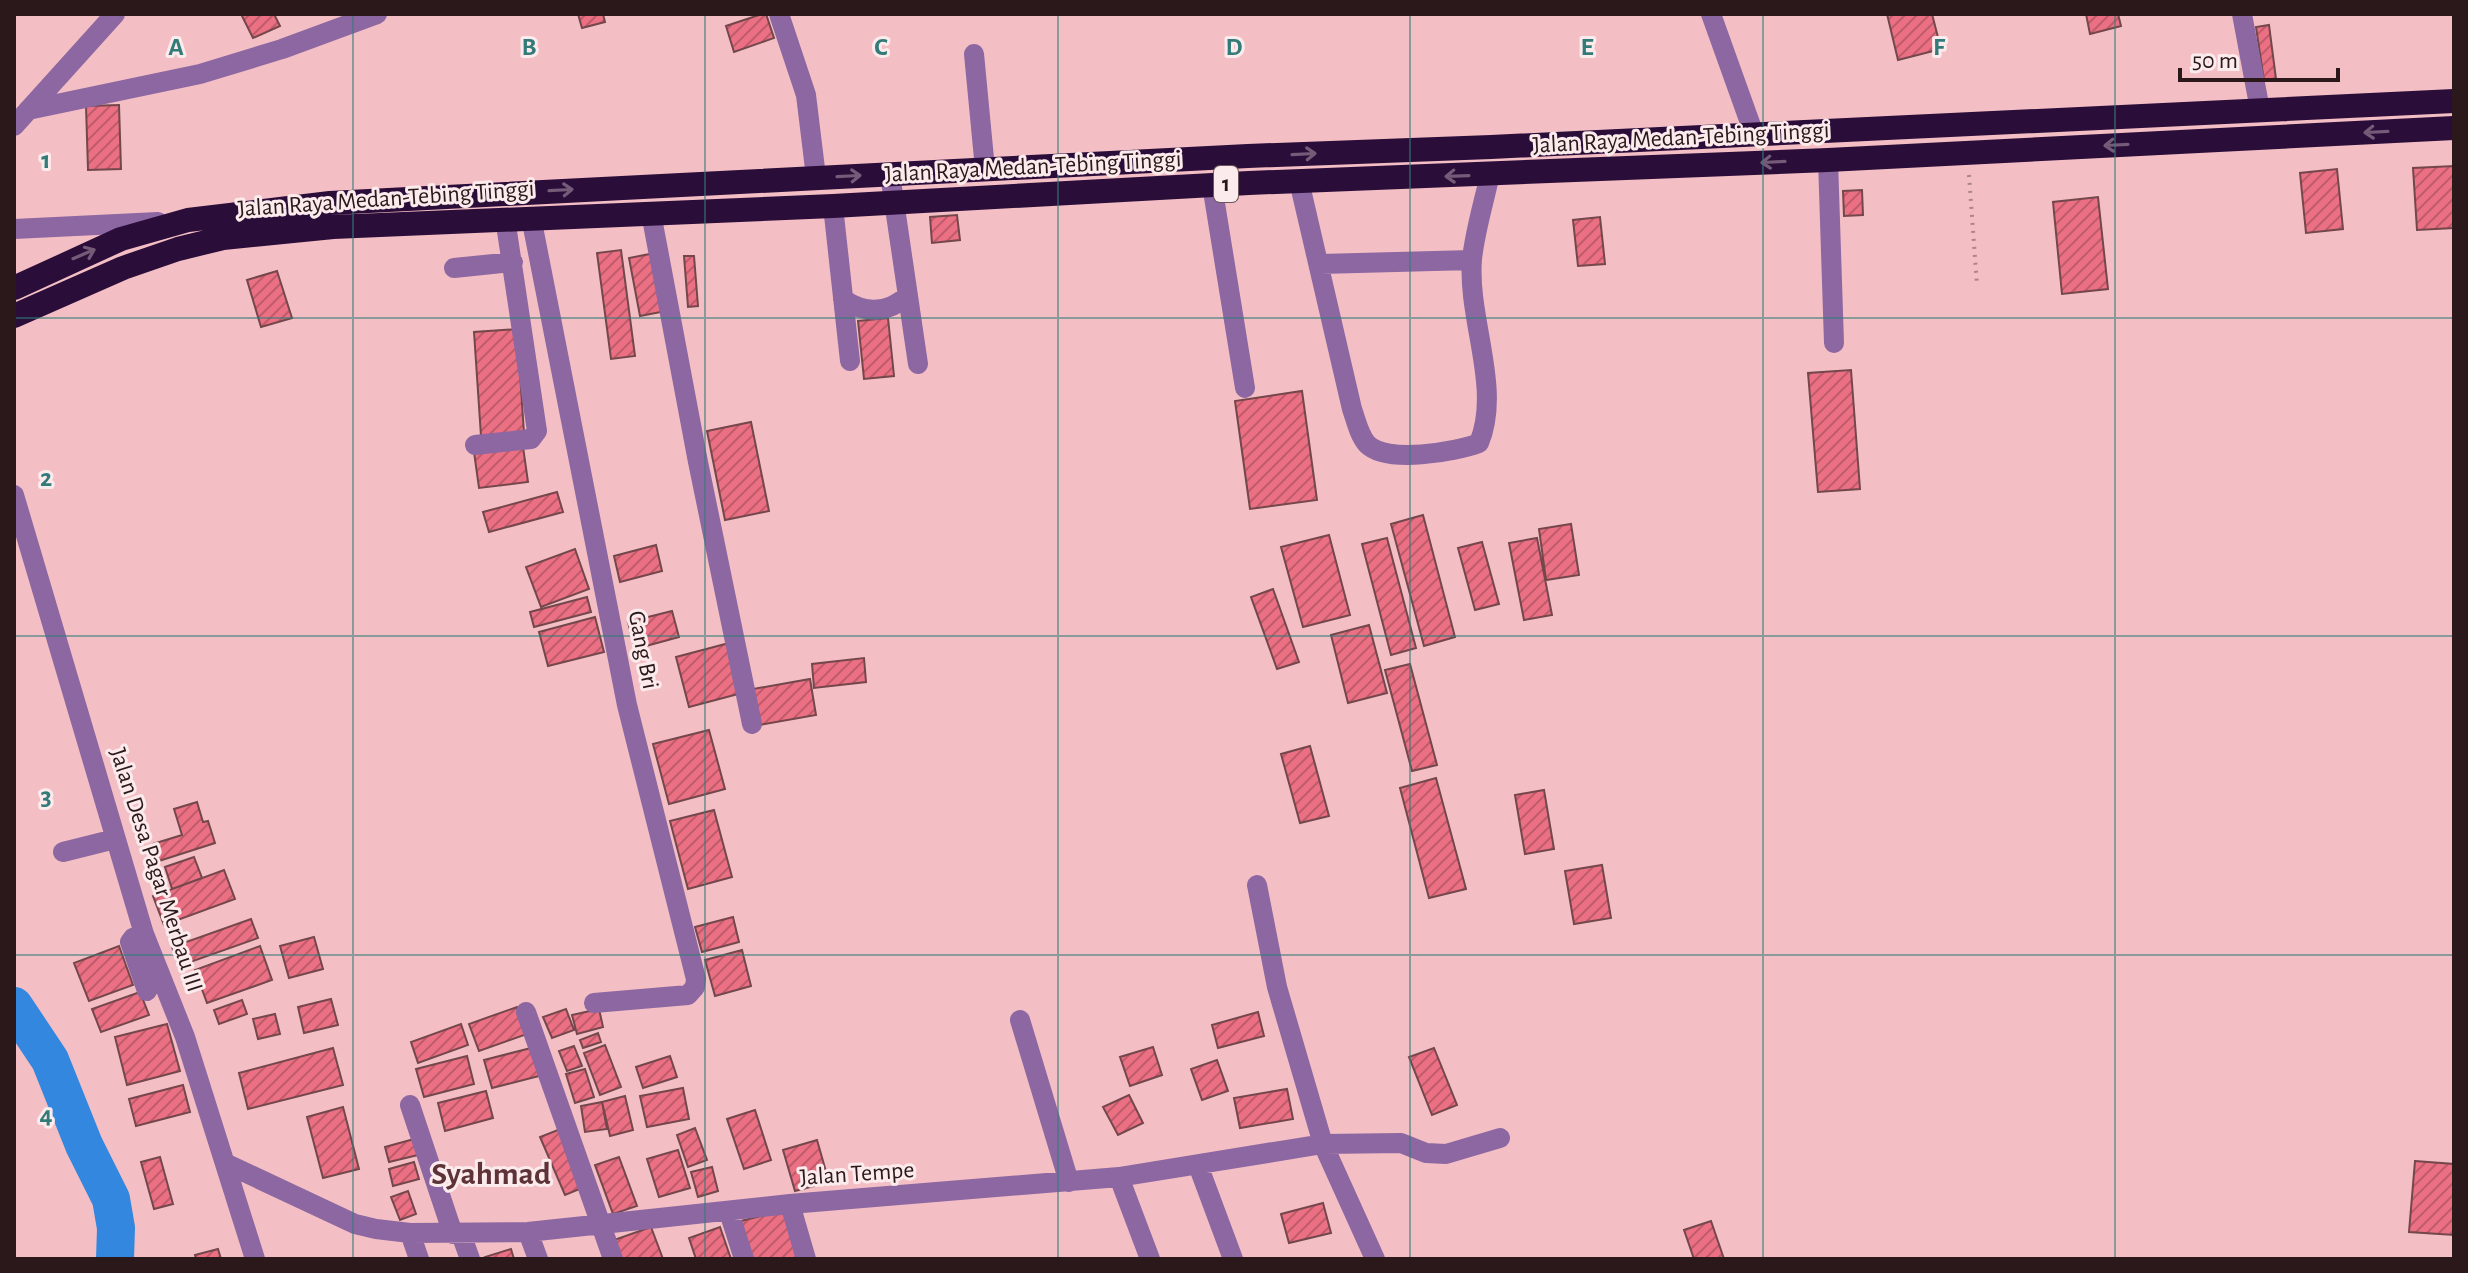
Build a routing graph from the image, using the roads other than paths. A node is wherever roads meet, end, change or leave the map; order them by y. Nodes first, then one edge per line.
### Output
1 (115, 14) edge
2 (377, 14) edge
3 (779, 14) edge
4 (1711, 14) edge
5 (2242, 14) edge
6 (974, 54) dead end
7 (2454, 101) edge
8 (2260, 110) junction
9 (21, 118) edge
10 (1905, 127) junction
11 (2454, 128) edge
12 (1754, 134) junction
13 (1491, 147) junction
14 (1248, 156) junction
15 (1907, 156) junction
16 (1828, 160) junction
17 (985, 169) junction
18 (890, 174) junction
19 (1490, 174) junction
20 (816, 177) junction
21 (1299, 181) junction
22 (1249, 183) junction
23 (1212, 185) junction
24 (894, 203) junction
25 (833, 206) junction
26 (651, 213) junction
27 (531, 217) junction
28 (505, 218) junction
29 (188, 220) junction
30 (14, 229) edge
31 (1472, 260) junction
32 (513, 262) junction
33 (1320, 264) junction
34 (454, 268) dead end
35 (14, 288) edge
36 (908, 295) junction
37 (843, 299) junction
38 (14, 316) edge
39 (1834, 343) dead end
40 (850, 361) dead end
41 (918, 364) dead end
42 (1245, 388) dead end
43 (475, 445) dead end
44 (14, 495) edge
45 (752, 724) dead end
46 (115, 839) junction
47 (63, 852) dead end
48 (1257, 885) dead end
49 (147, 965) junction
50 (147, 991) dead end
51 (594, 1003) dead end
52 (526, 1012) dead end
53 (1020, 1020) dead end
54 (410, 1105) dead end
55 (1500, 1138) dead end
56 (1323, 1144) junction
57 (1198, 1165) junction
58 (227, 1168) junction
59 (1119, 1177) junction
60 (1069, 1182) junction
61 (790, 1204) junction
62 (729, 1212) junction
63 (601, 1223) junction
64 (528, 1232) junction
65 (410, 1233) junction
66 (457, 1234) junction
67 (255, 1259) edge
68 (419, 1259) edge
69 (470, 1259) edge
70 (538, 1259) edge
71 (613, 1259) edge
72 (744, 1259) edge
73 (806, 1259) edge
74 (1150, 1259) edge
75 (1233, 1259) edge
76 (1375, 1259) edge

1 - 9 street
2 - 9 street
3 - 20 street
4 - 12 street
5 - 8 street
6 - 17 street
7 - 8 highway, Jalan Raya Medan-Tebing Tinggi / 1
8 - 10 highway, Jalan Raya Medan-Tebing Tinggi / 1
10 - 12 highway, Jalan Raya Medan-Tebing Tinggi / 1
10 - 15 highway
11 -> 15 highway, Jalan Raya Medan-Tebing Tinggi / 1
12 - 13 highway, Jalan Raya Medan-Tebing Tinggi / 1
14 -> 13 highway, Jalan Raya Medan-Tebing Tinggi / 1
13 - 19 highway
14 - 17 highway, Jalan Raya Medan-Tebing Tinggi / 1
14 - 22 highway
15 - 16 highway, Jalan Raya Medan-Tebing Tinggi / 1
16 -> 19 highway, Jalan Raya Medan-Tebing Tinggi / 1
16 - 39 street
17 - 18 highway, Jalan Raya Medan-Tebing Tinggi / 1
20 -> 18 highway, Jalan Raya Medan-Tebing Tinggi / 1
18 - 24 street
19 -> 21 highway, Jalan Raya Medan-Tebing Tinggi / 1
19 - 31 street
29 -> 20 highway, Jalan Raya Medan-Tebing Tinggi / 1
21 - 22 highway, Jalan Raya Medan-Tebing Tinggi / 1
21 - 33 street
22 - 23 highway, Jalan Raya Medan-Tebing Tinggi / 1
23 - 24 highway, Jalan Raya Medan-Tebing Tinggi / 1
23 - 42 street
24 - 25 highway, Jalan Raya Medan-Tebing Tinggi / 1
24 - 36 street
25 - 26 highway, Jalan Raya Medan-Tebing Tinggi / 1
25 - 37 street
26 - 27 highway, Jalan Raya Medan-Tebing Tinggi / 1
26 - 45 street
27 - 28 highway, Jalan Raya Medan-Tebing Tinggi / 1
27 - 51 street, Gang Bri
28 - 32 street
28 - 38 highway, Jalan Raya Medan-Tebing Tinggi / 1
29 - 30 street
35 -> 29 highway, Jalan Raya Medan-Tebing Tinggi / 1
31 - 33 street
31 - 33 street
32 - 34 street
32 - 43 street
36 - 37 street
36 - 41 street
37 - 40 street
44 - 46 street, Jalan Desa Pagar Merbau III
46 - 47 street
46 - 49 street, Jalan Desa Pagar Merbau III
48 - 56 street
49 - 50 street
49 - 58 street, Jalan Desa Pagar Merbau III
52 - 63 street
53 - 60 street
54 - 66 street
55 - 56 street, Jalan Tempe
56 - 57 street, Jalan Tempe
56 - 76 street
57 - 59 street, Jalan Tempe
57 - 75 street
58 - 65 street, Jalan Tempe
58 - 67 street, Jalan Desa Pagar Merbau III
59 - 60 street, Jalan Tempe
59 - 74 street
60 - 61 street, Jalan Tempe
61 - 62 street, Jalan Tempe
61 - 73 street
62 - 63 street, Jalan Tempe
62 - 72 street
63 - 64 street, Jalan Tempe
63 - 71 street
64 - 66 street, Jalan Tempe
64 - 70 street
65 - 66 street, Jalan Tempe
65 - 68 street
66 - 69 street

